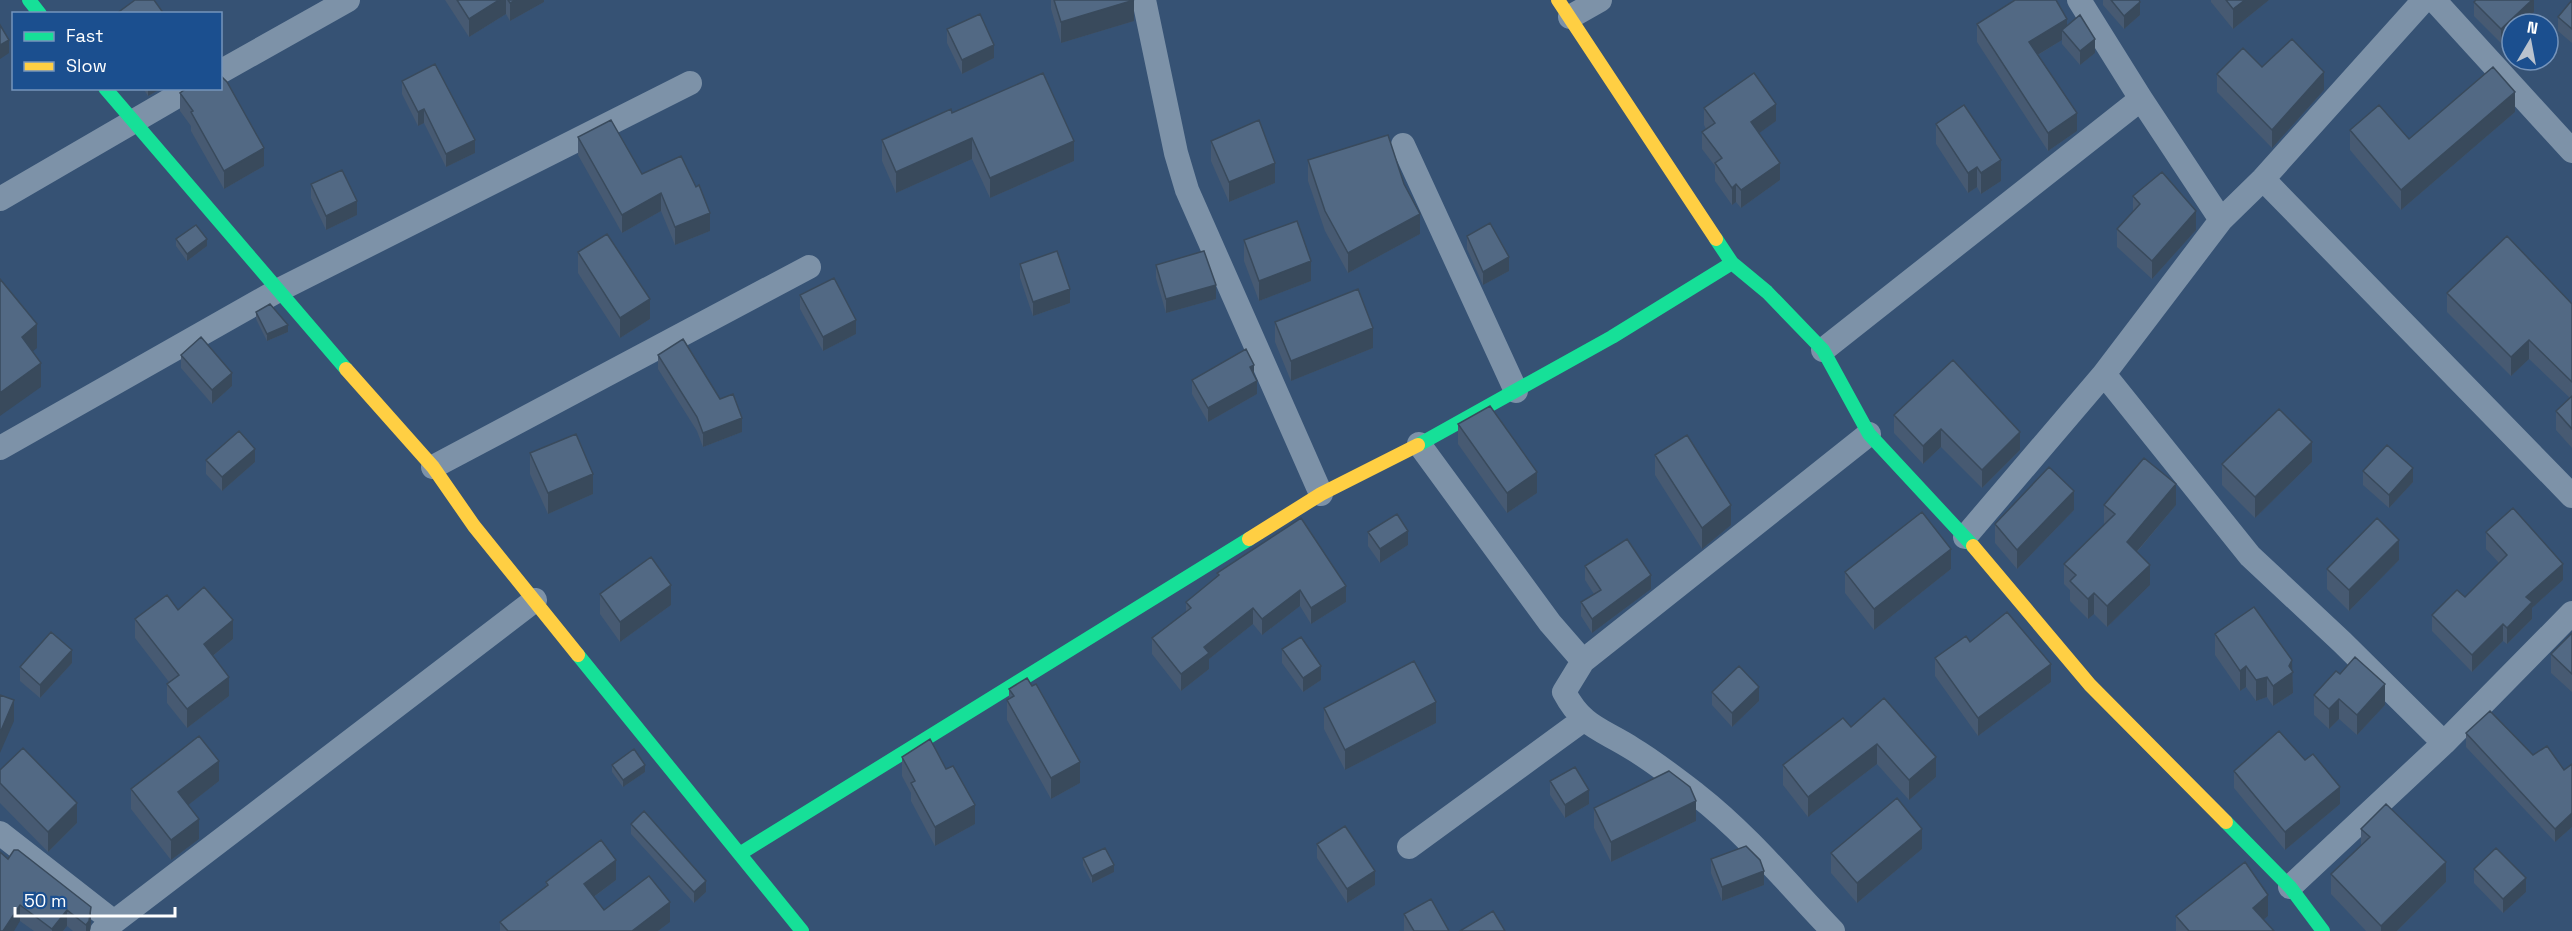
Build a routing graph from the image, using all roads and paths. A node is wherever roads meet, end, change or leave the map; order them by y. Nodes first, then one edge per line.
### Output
1 (29, 0) edge
2 (348, 0) edge
3 (1144, 0) edge
4 (1600, 0) edge
5 (2079, 0) edge
6 (2424, 0) edge
7 (2434, 0) edge
8 (1564, 8) edge
9 (38, 12) edge
10 (222, 71) edge
11 (690, 83) dead end
12 (107, 90) edge
13 (187, 90) edge
14 (2141, 99) junction
15 (133, 121) junction
16 (1403, 145) dead end
17 (2572, 151) edge
18 (2263, 179) junction
19 (0, 199) edge
20 (2221, 220) junction
21 (1732, 263) junction
22 (809, 267) dead end
23 (277, 291) junction
24 (1822, 350) junction
25 (2103, 374) junction
26 (1516, 391) junction
27 (1869, 434) junction
28 (1419, 444) junction
29 (0, 447) edge
30 (433, 466) junction
31 (1321, 494) junction
32 (2572, 496) edge
33 (1965, 537) junction
34 (535, 600) junction
35 (2572, 613) edge
36 (1583, 661) junction
37 (1583, 720) junction
38 (2444, 743) junction
39 (0, 833) edge
40 (1409, 847) dead end
41 (741, 853) junction
42 (2290, 887) junction
43 (108, 927) edge
44 (802, 931) edge
45 (1833, 931) edge
46 (2323, 931) edge

1 - 9 street
2 - 10 street
3 - 31 street
4 - 8 street
5 - 14 street
6 - 18 street
7 - 17 street
8 - 21 street
11 - 23 street
12 - 15 street
13 - 15 street
14 - 20 street
14 - 24 street
15 - 19 street
15 - 23 street
16 - 26 street
18 - 20 street
18 - 32 street
20 - 25 street
21 - 24 street
21 - 26 street
22 - 30 street
23 - 29 street
23 - 30 street
24 - 27 street
25 - 33 street
25 - 38 street
26 - 28 street
27 - 33 street
27 - 36 street
28 - 31 street
28 - 36 street
30 - 34 street
31 - 41 street
33 - 42 street
34 - 41 street
34 - 43 street
35 - 38 street
36 - 37 street
37 - 40 street
37 - 45 street
38 - 42 street
39 - 43 street
41 - 44 street
42 - 46 street

